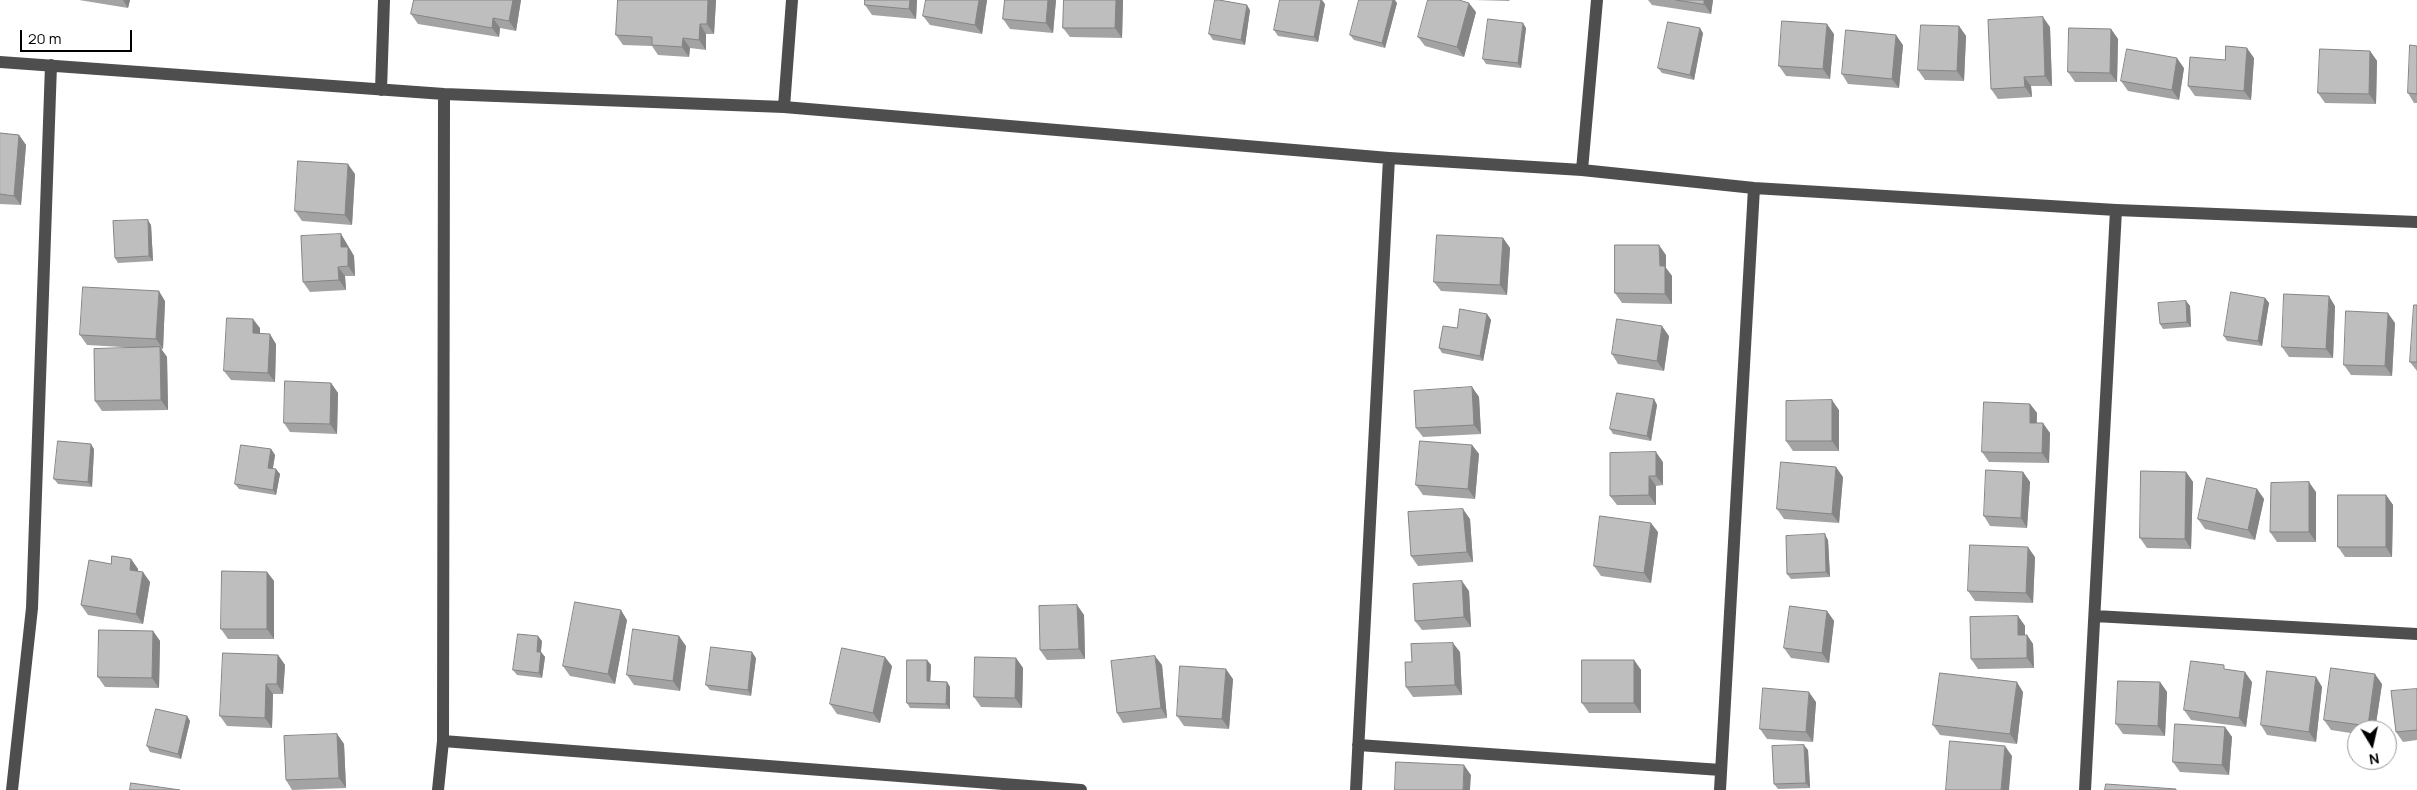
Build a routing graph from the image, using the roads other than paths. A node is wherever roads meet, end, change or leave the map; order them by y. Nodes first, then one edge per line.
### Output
1 (384, 0) edge
2 (792, 0) edge
3 (1597, 0) edge
4 (0, 62) edge
5 (51, 65) junction
6 (381, 90) junction
7 (444, 94) junction
8 (784, 107) junction
9 (1389, 158) junction
10 (1582, 170) junction
11 (1754, 188) junction
12 (2116, 210) junction
13 (2417, 222) edge
14 (2095, 616) junction
15 (2417, 634) edge
16 (443, 741) junction
17 (1358, 745) junction
18 (1721, 770) junction
19 (963, 786) edge
20 (12, 790) edge
21 (438, 790) edge
22 (1081, 790) edge
23 (1356, 790) edge
24 (1720, 790) edge
25 (2085, 790) edge

1 - 6 street
2 - 8 street
3 - 10 street
4 - 5 street
5 - 6 street
5 - 20 street
6 - 7 street
7 - 8 street
7 - 16 street
8 - 9 street
9 - 10 street
9 - 17 street
10 - 11 street
11 - 12 street
11 - 18 street
12 - 13 street
12 - 14 street
14 - 15 street
14 - 25 street
16 - 19 street
16 - 21 street
17 - 18 street
17 - 23 street
18 - 24 street
19 - 22 street

